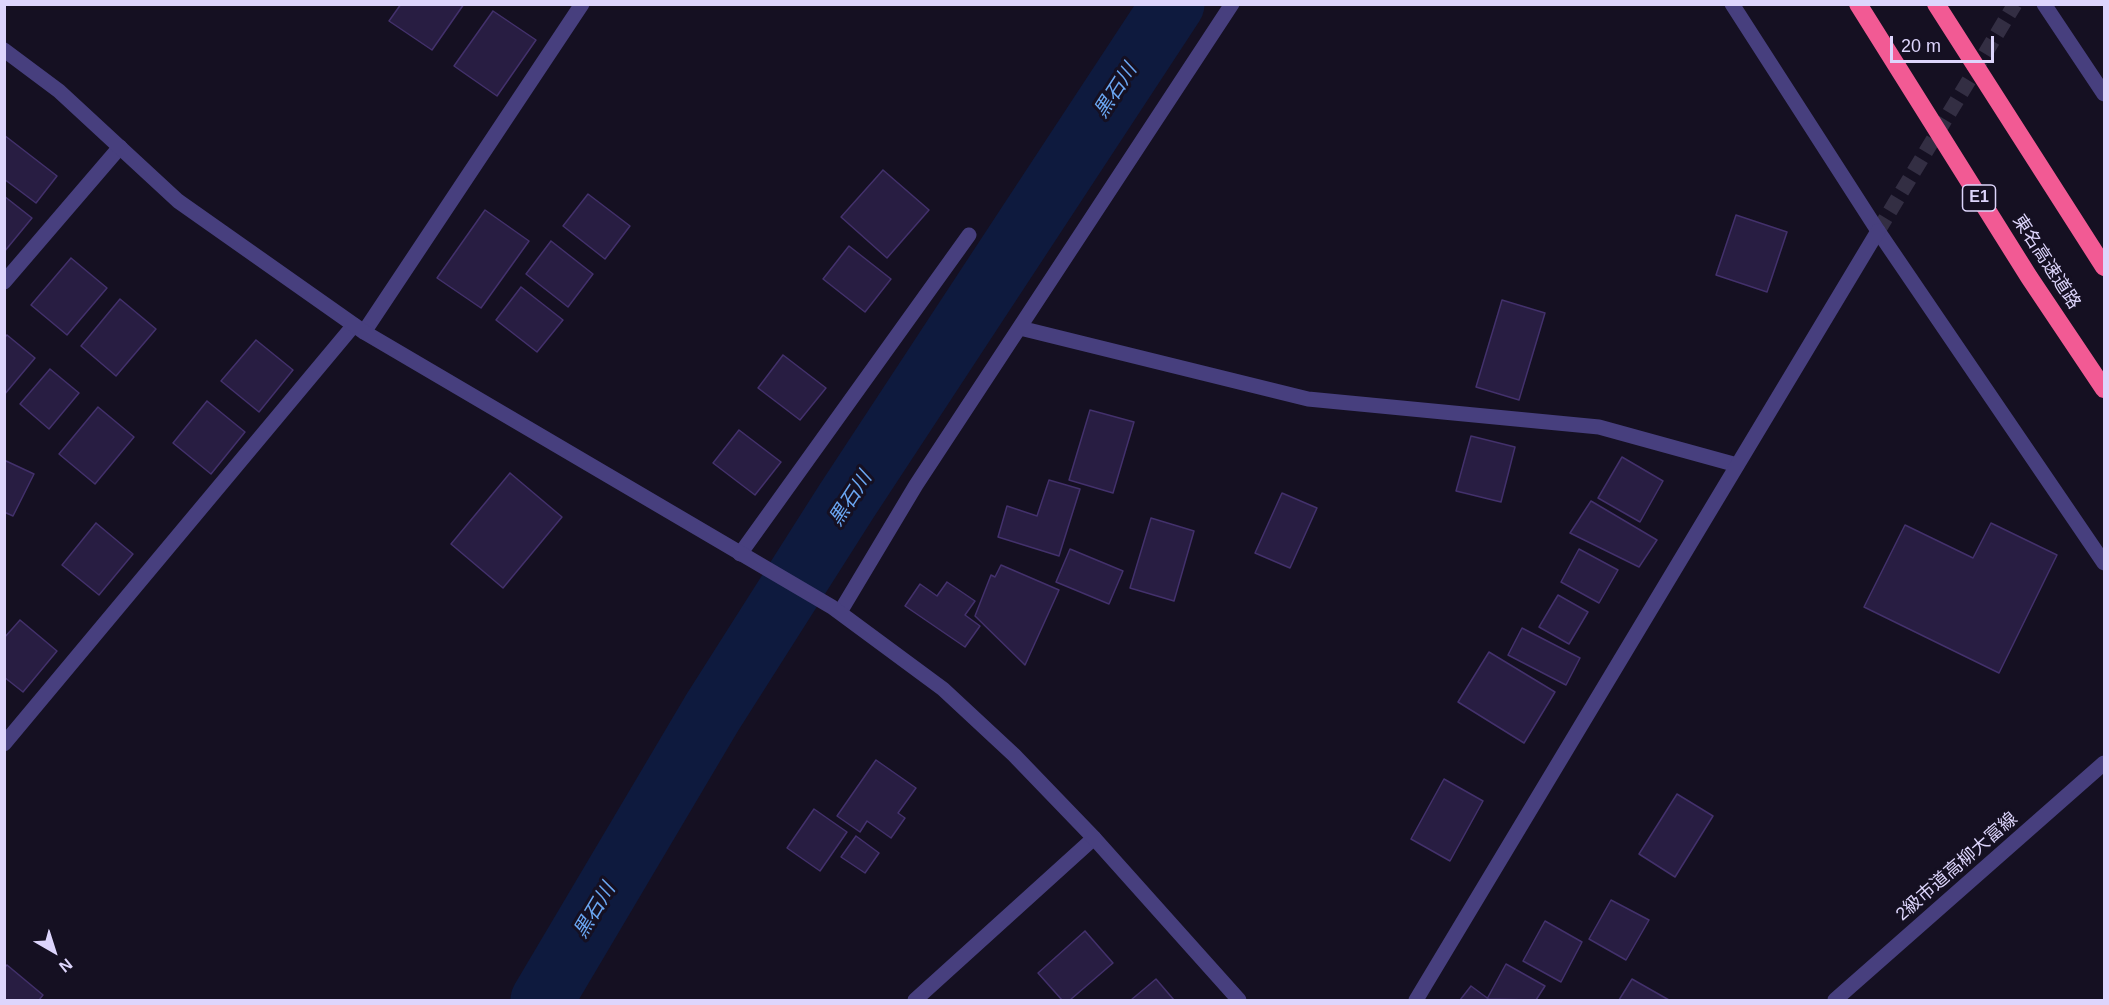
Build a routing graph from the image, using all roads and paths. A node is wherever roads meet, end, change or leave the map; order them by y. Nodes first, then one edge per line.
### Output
1 (582, 4) edge
2 (1232, 4) edge
3 (1732, 4) edge
4 (1858, 4) edge
5 (1936, 4) edge
6 (2044, 4) edge
7 (4, 50) edge
8 (2104, 94) edge
9 (120, 147) junction
10 (1878, 231) junction
11 (969, 235) dead end
12 (2104, 267) edge
13 (4, 282) edge
14 (1020, 328) junction
15 (359, 329) junction
16 (2104, 389) edge
17 (1737, 465) junction
18 (740, 554) junction
19 (2104, 562) edge
20 (836, 609) junction
21 (4, 744) edge
22 (2104, 763) edge
23 (1094, 838) junction
24 (915, 1000) edge
25 (1239, 1000) edge
26 (1416, 1000) edge
27 (1835, 1000) edge

1 - 15 street
2 - 14 street
3 - 10 street
4 - 16 highway, 東名高速道路 / E1
5 - 12 highway
6 - 8 street
7 - 9 street
9 - 13 street
9 - 15 street
10 - 17 street
10 - 19 street
11 - 18 street
14 - 17 street
14 - 20 street
15 - 18 street
15 - 21 street
17 - 26 street
18 - 20 street
20 - 23 street
22 - 27 street, 2級市道高柳大富線
23 - 24 street
23 - 25 street

